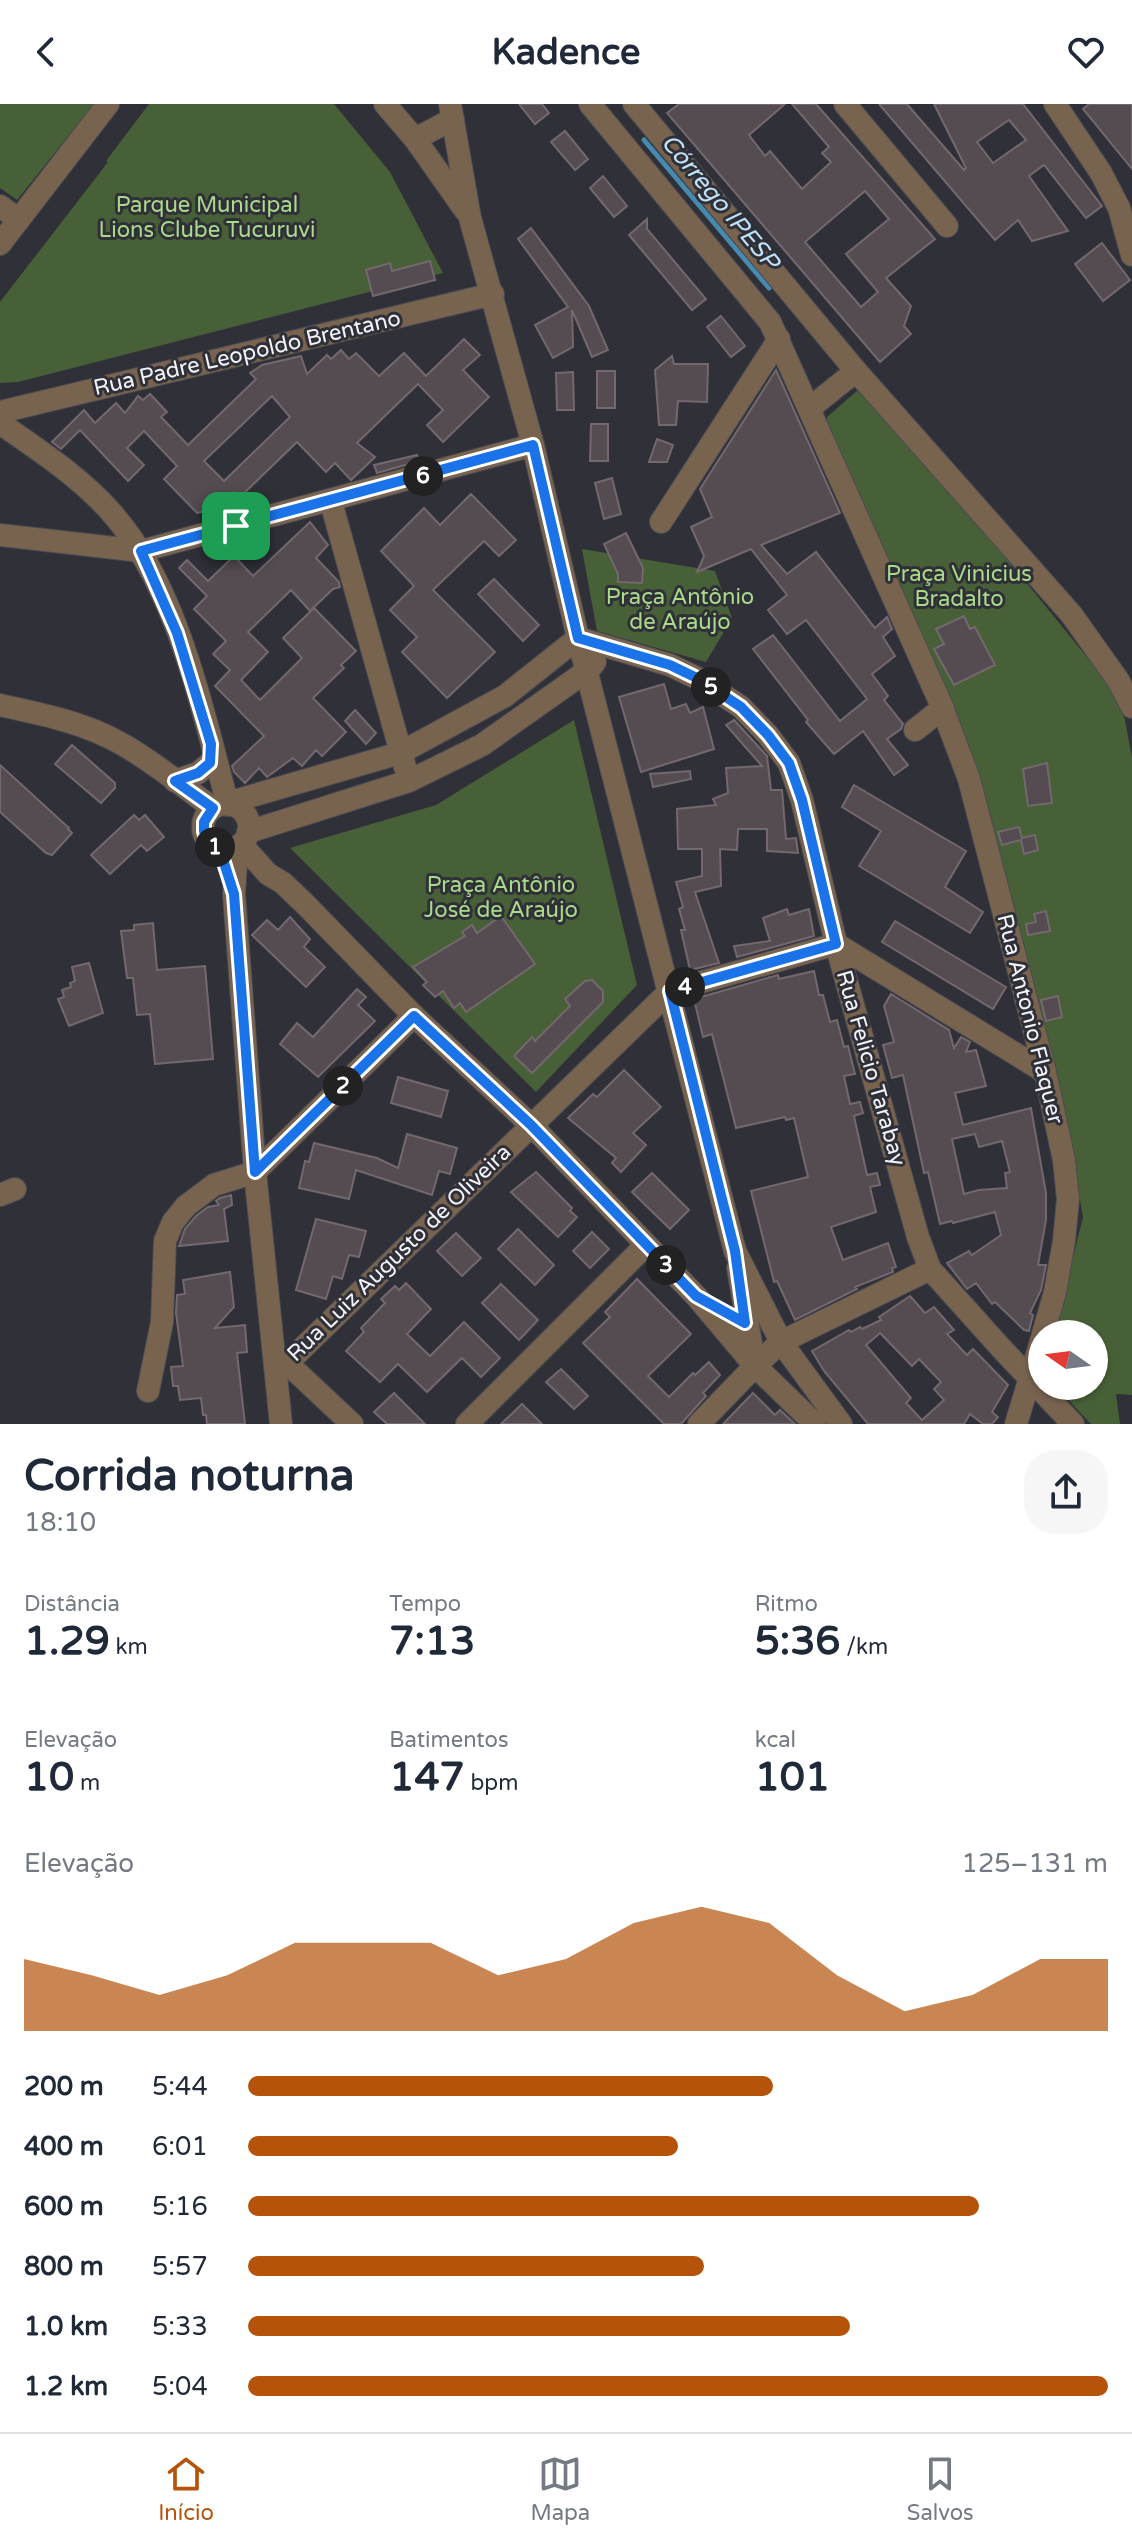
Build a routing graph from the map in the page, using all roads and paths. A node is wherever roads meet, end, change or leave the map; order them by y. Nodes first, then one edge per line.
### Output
1 (108, 104) edge
2 (385, 104) edge
3 (590, 104) edge
4 (845, 104) edge
5 (1055, 104) edge
6 (452, 112) edge
7 (633, 118) edge
8 (415, 139) junction
9 (0, 206) edge
10 (470, 218) junction
11 (19, 220) junction
12 (947, 226) dead end
13 (0, 244) edge
14 (1132, 255) edge
15 (493, 294) junction
16 (779, 339) junction
17 (856, 371) junction
18 (810, 408) junction
19 (0, 412) edge
20 (0, 423) edge
21 (533, 445) junction
22 (331, 502) junction
23 (661, 522) dead end
24 (0, 535) edge
25 (141, 551) junction
26 (578, 638) junction
27 (608, 649) junction
28 (588, 670) junction
29 (0, 705) edge
30 (1132, 707) edge
31 (943, 708) junction
32 (915, 730) dead end
33 (400, 753) junction
34 (210, 754) junction
35 (150, 763) junction
36 (175, 781) junction
37 (409, 781) junction
38 (219, 809) junction
39 (239, 841) junction
40 (280, 882) junction
41 (234, 891) junction
42 (836, 944) junction
43 (670, 991) junction
44 (414, 1016) junction
45 (1045, 1072) junction
46 (531, 1125) junction
47 (255, 1172) junction
48 (646, 1245) junction
49 (735, 1251) junction
50 (930, 1269) junction
51 (696, 1296) junction
52 (1046, 1320) edge
53 (745, 1323) junction
54 (781, 1342) junction
55 (755, 1366) junction
56 (282, 1368) junction
57 (1028, 1375) edge
58 (1028, 1387) edge
59 (148, 1391) dead end
60 (1051, 1400) edge
61 (281, 1424) edge
62 (352, 1424) edge
63 (467, 1424) edge
64 (699, 1424) edge
65 (815, 1424) edge
66 (841, 1424) edge
67 (1016, 1424) edge
68 (1073, 1424) edge

1 - 11 street
2 - 8 street
3 - 7 street
4 - 12 street
5 - 14 street
6 - 8 street
6 - 10 street
7 - 16 street, Rua Antonio Flaquer
7 - 17 street
8 - 10 street
9 - 11 street
10 - 15 street
11 - 13 street
15 - 19 street, Rua Padre Leopoldo Brentano
15 - 21 street
16 - 18 street, Rua Antonio Flaquer
16 - 23 street
17 - 18 street
17 - 30 street
18 - 31 street, Rua Antonio Flaquer
20 - 25 street
21 - 22 street
21 - 26 street
22 - 25 street
22 - 33 street
24 - 25 street
25 - 34 street
26 - 27 street, Rua Felicio Tarabay
26 - 28 street
26 - 33 street
27 - 28 street
27 - 42 street, Rua Felicio Tarabay
28 - 37 street
28 - 43 street
29 - 35 street
31 - 32 street
31 - 45 street, Rua Antonio Flaquer
33 - 37 street
33 - 38 street
34 - 36 street
34 - 38 street
35 - 36 street
35 - 38 street
36 - 38 street
37 - 39 street
38 - 39 street
38 - 39 street
39 - 40 street
39 - 41 street
40 - 41 street
40 - 44 street
41 - 47 street
42 - 43 street, Rua Luiz Augusto de Oliveira
42 - 45 street
42 - 50 street, Rua Felicio Tarabay
43 - 46 street, Rua Luiz Augusto de Oliveira
43 - 49 street
44 - 46 street
44 - 47 street
45 - 52 street, Rua Antonio Flaquer
46 - 48 street
46 - 56 street, Rua Luiz Augusto de Oliveira
47 - 56 street
47 - 59 street
48 - 51 street
48 - 63 street
49 - 53 street
49 - 54 street
50 - 54 street
50 - 57 street, Rua Felicio Tarabay
51 - 53 street
51 - 55 street
53 - 54 street
53 - 55 street
54 - 55 street
54 - 66 street
55 - 64 street
55 - 65 street
56 - 61 street
56 - 62 street
58 - 67 street, Rua Antonio Flaquer
60 - 68 street, Rua Felicio Tarabay

